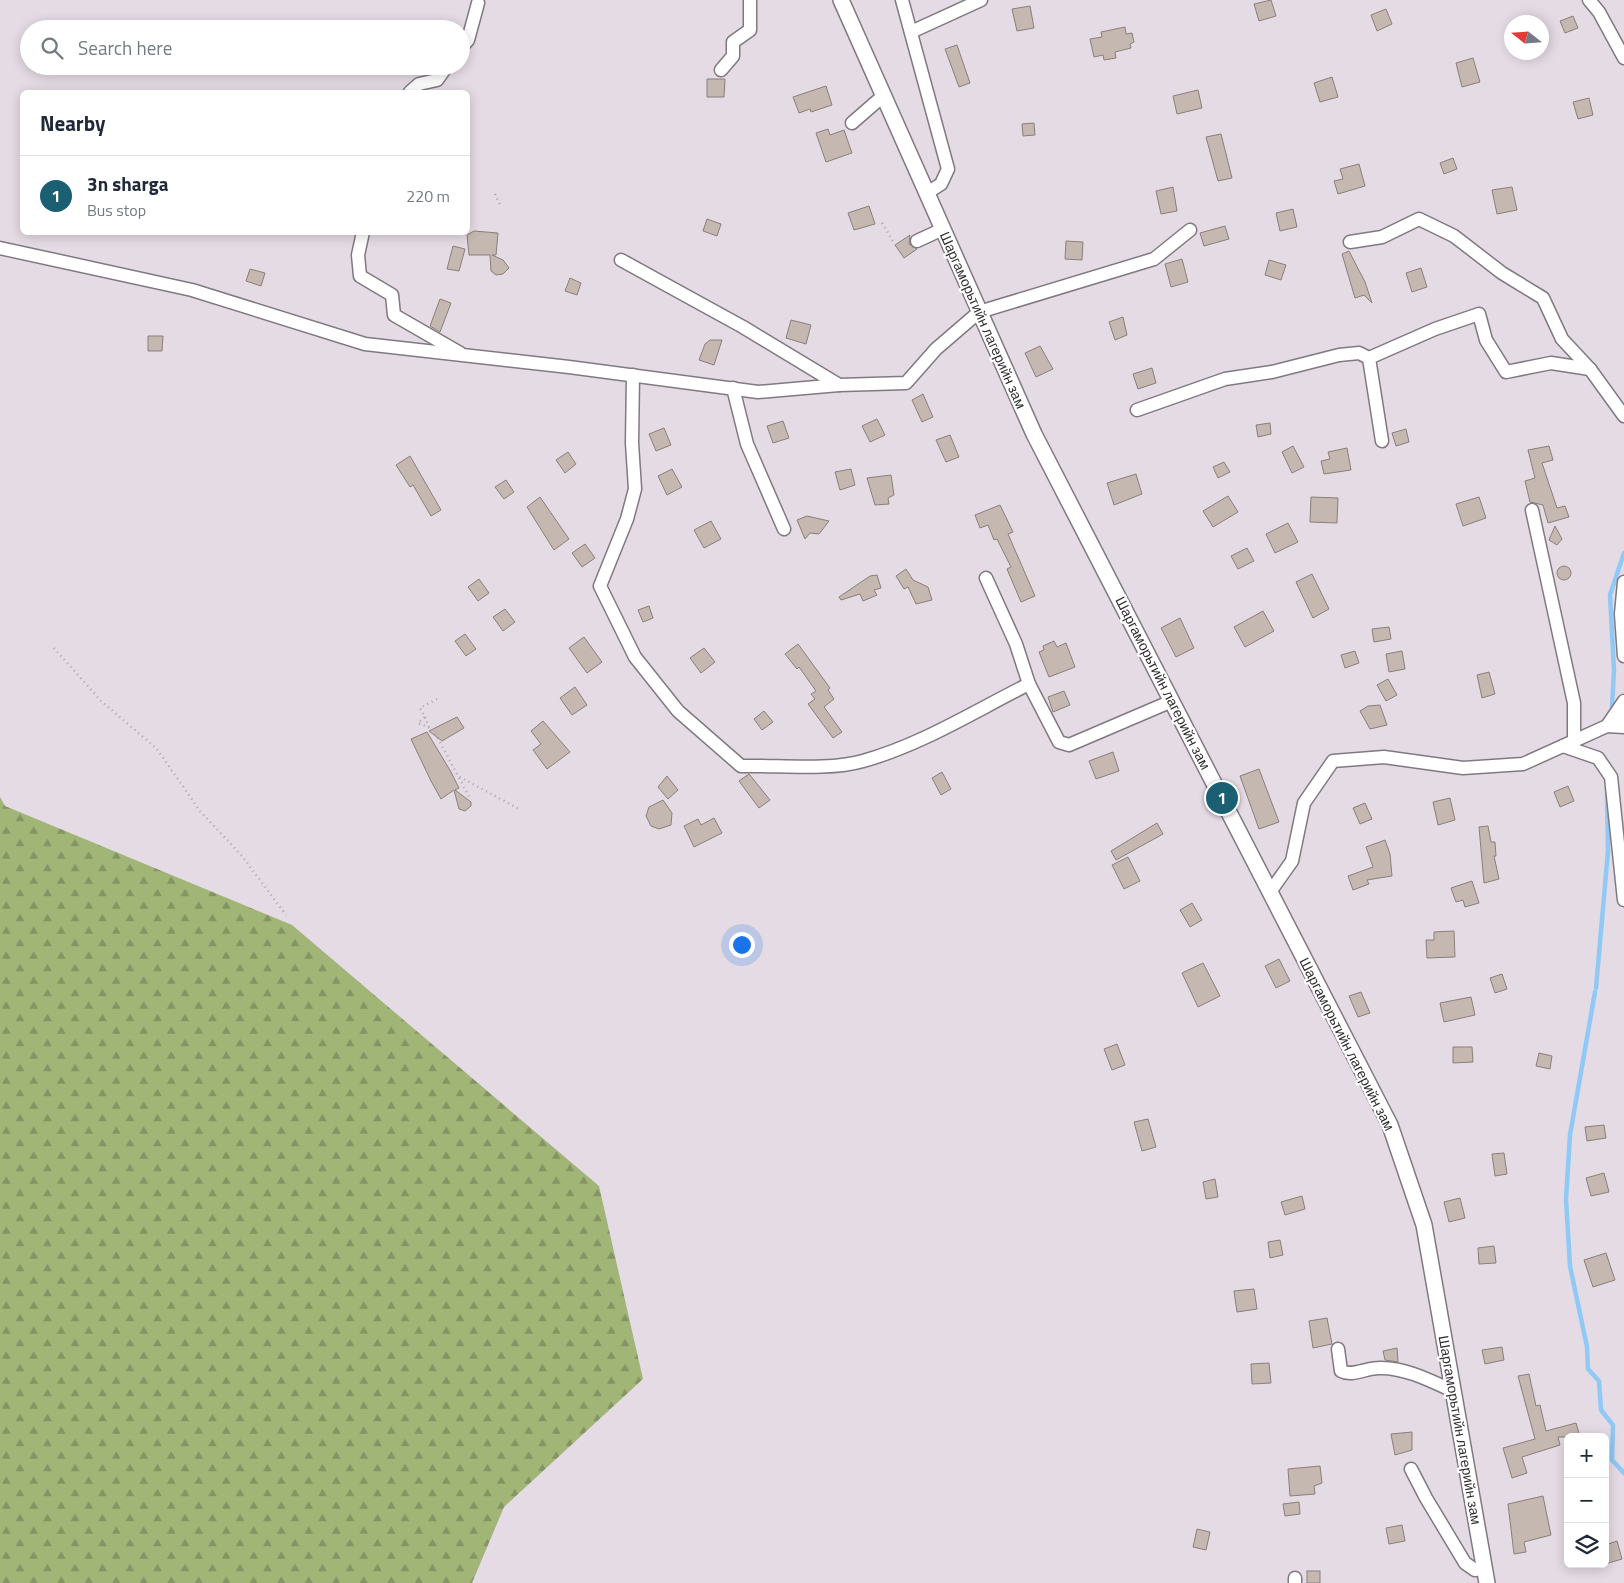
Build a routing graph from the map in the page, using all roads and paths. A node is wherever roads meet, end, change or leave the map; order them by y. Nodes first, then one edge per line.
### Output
1 (750, 0) edge
2 (841, 0) edge
3 (902, 0) edge
4 (981, 0) edge
5 (1589, 0) edge
6 (478, 4) dead end
7 (911, 32) junction
8 (470, 33) edge
9 (1624, 58) edge
10 (721, 70) dead end
11 (440, 75) edge
12 (412, 90) edge
13 (884, 96) junction
14 (852, 123) dead end
15 (926, 193) junction
16 (495, 194) dead end
17 (501, 207) dead end
18 (882, 223) dead end
19 (943, 229) junction
20 (1190, 230) dead end
21 (362, 235) edge
22 (917, 241) dead end
23 (894, 242) dead end
24 (1350, 242) dead end
25 (0, 248) edge
26 (621, 260) dead end
27 (979, 312) junction
28 (464, 355) junction
29 (1369, 358) junction
30 (1590, 369) junction
31 (633, 375) junction
32 (839, 385) junction
33 (733, 388) junction
34 (1137, 410) dead end
35 (1624, 416) edge
36 (1382, 441) dead end
37 (1532, 510) dead end
38 (784, 529) dead end
39 (986, 578) dead end
40 (1624, 582) edge
41 (54, 648) dead end
42 (1624, 656) edge
43 (1029, 684) junction
44 (437, 699) dead end
45 (1624, 701) edge
46 (1172, 702) junction
47 (1624, 715) edge
48 (424, 717) junction
49 (1607, 726) junction
50 (1624, 727) edge
51 (430, 728) junction
52 (1569, 744) junction
53 (458, 776) junction
54 (471, 800) dead end
55 (519, 809) dead end
56 (1270, 892) junction
57 (1624, 900) edge
58 (286, 915) dead end
59 (1338, 1349) dead end
60 (1453, 1391) junction
61 (1411, 1469) dead end
62 (1486, 1576) edge

1 - 10 street
2 - 13 street, Шаргаморьтийн лагерийн зам
3 - 7 street
4 - 7 street
5 - 9 street
6 - 8 street
7 - 15 street
11 - 12 street
13 - 14 street
13 - 15 street, Шаргаморьтийн лагерийн зам
15 - 19 street, Шаргаморьтийн лагерийн зам
16 - 17 path
18 - 23 path
19 - 22 street
19 - 27 street, Шаргаморьтийн лагерийн зам
20 - 27 street
21 - 28 street
24 - 30 street
25 - 28 street
26 - 32 street
27 - 32 street
27 - 46 street, Шаргаморьтийн лагерийн зам
28 - 31 street
29 - 30 street
29 - 34 street
29 - 36 street
30 - 35 street
31 - 33 street
31 - 43 street
32 - 33 street
33 - 38 street
37 - 52 street
39 - 43 street
40 - 42 street
41 - 58 path
43 - 46 street
44 - 48 path
45 - 49 street
46 - 56 street, Шаргаморьтийн лагерийн зам
47 - 49 street
48 - 51 path
48 - 51 path
49 - 50 street
49 - 52 street
51 - 53 path
52 - 56 street
52 - 57 street
53 - 54 path
53 - 55 path
56 - 60 street, Шаргаморьтийн лагерийн зам
59 - 60 street
60 - 62 street, Шаргаморьтийн лагерийн зам
61 - 62 street

